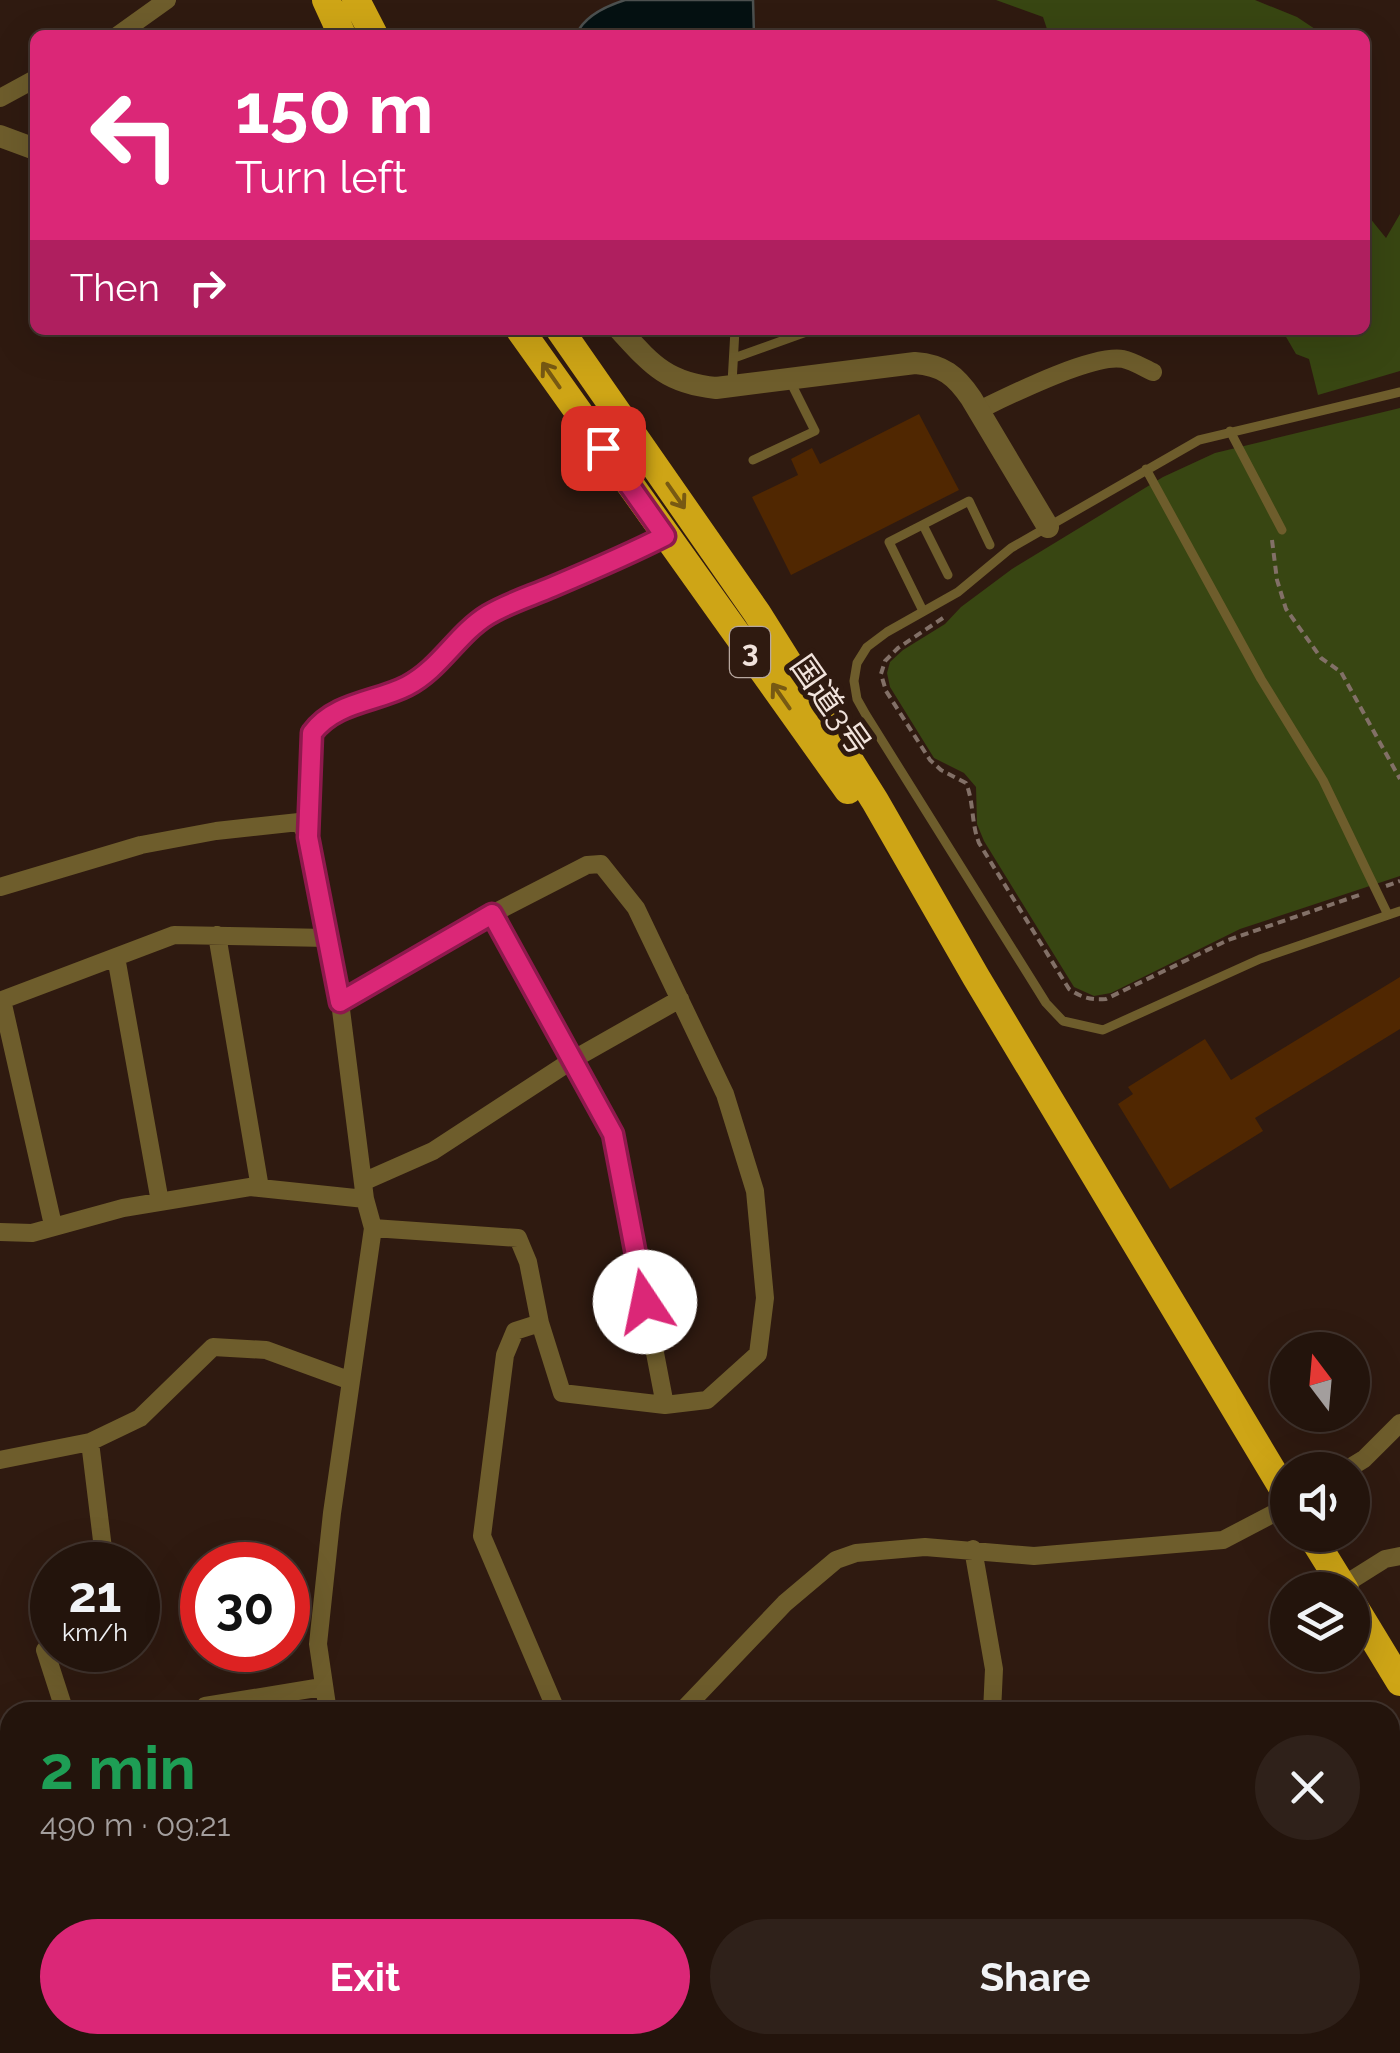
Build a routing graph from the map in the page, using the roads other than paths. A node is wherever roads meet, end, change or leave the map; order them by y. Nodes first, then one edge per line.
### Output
1 (167, 0) edge
2 (326, 0) edge
3 (356, 0) edge
4 (125, 30) edge
5 (340, 30) edge
6 (371, 30) edge
7 (30, 82) edge
8 (0, 98) edge
9 (0, 136) edge
10 (30, 147) edge
11 (524, 335) edge
12 (563, 335) edge
13 (625, 335) edge
14 (736, 335) edge
15 (798, 335) edge
16 (734, 358) junction
17 (1153, 372) dead end
18 (789, 379) junction
19 (732, 386) junction
20 (1400, 392) edge
21 (978, 410) junction
22 (1230, 430) junction
23 (753, 460) dead end
24 (1146, 469) junction
25 (924, 524) junction
26 (1048, 528) junction
27 (1282, 530) dead end
28 (665, 536) junction
29 (990, 545) dead end
30 (948, 575) dead end
31 (924, 611) junction
32 (308, 837) junction
33 (0, 887) edge
34 (1400, 911) edge
35 (492, 914) junction
36 (1388, 915) junction
37 (217, 935) junction
38 (327, 938) junction
39 (116, 957) junction
40 (976, 977) junction
41 (680, 998) junction
42 (340, 1002) junction
43 (574, 1058) junction
44 (260, 1188) junction
45 (365, 1190) junction
46 (160, 1202) junction
47 (53, 1225) junction
48 (373, 1228) junction
49 (0, 1232) edge
50 (540, 1323) junction
51 (351, 1382) junction
52 (665, 1405) junction
53 (1400, 1423) edge
54 (90, 1442) junction
55 (1370, 1453) edge
56 (0, 1460) edge
57 (1270, 1467) edge
58 (1270, 1515) edge
59 (102, 1542) edge
60 (973, 1550) junction
61 (1400, 1556) edge
62 (1370, 1573) edge
63 (1370, 1633) edge
64 (52, 1672) edge
65 (1400, 1682) edge
66 (322, 1687) junction
67 (62, 1702) edge
68 (230, 1702) edge
69 (326, 1702) edge
70 (554, 1702) edge
71 (691, 1702) edge
72 (992, 1702) edge

1 - 4 street
2 - 5 highway
3 - 6 highway
7 - 8 street
9 - 10 street
28 -> 11 highway, 国道3号 / 3
12 -> 40 highway, 国道3号 / 3
13 - 19 street
14 - 16 lane
15 - 16 lane
16 - 19 lane
17 - 21 street
18 - 19 street
18 - 21 street
18 - 23 lane
20 - 22 lane
21 - 26 street
22 - 24 lane
22 - 27 lane
24 - 26 lane
24 - 36 lane
25 - 29 lane
25 - 30 lane
25 - 31 lane
26 - 31 lane
28 - 32 street
40 -> 28 highway, 国道3号 / 3
31 - 36 lane
32 - 33 street
32 - 38 street
34 - 36 lane
35 - 41 street
35 - 42 street
35 - 43 street
37 - 38 street
37 - 39 street
37 - 44 street
38 - 42 street
39 - 46 street
39 - 47 street
40 - 57 highway, 国道3号 / 3
41 - 43 street
41 - 52 street
42 - 45 street
43 - 45 street
43 - 52 street
44 - 45 street
44 - 46 street
45 - 48 street
46 - 47 street
47 - 49 street
48 - 50 street
48 - 51 street
50 - 52 street
50 - 70 street
51 - 54 street
51 - 66 street
53 - 55 street
54 - 56 street
54 - 59 street
58 - 60 street
60 - 71 street
60 - 72 street
61 - 62 street
63 - 65 highway
64 - 67 street
66 - 68 street
66 - 69 street

